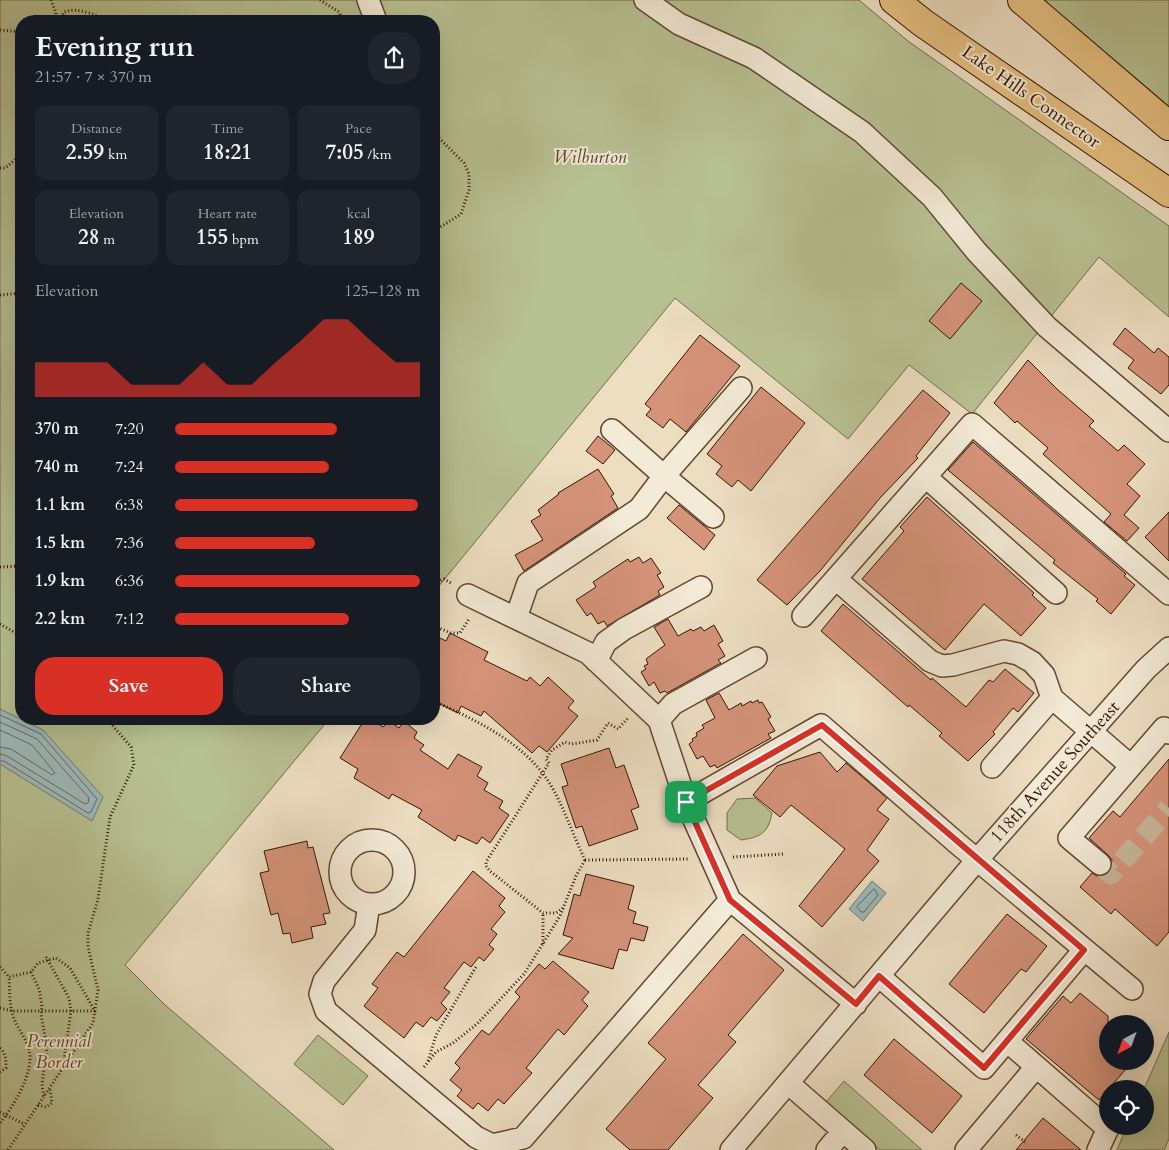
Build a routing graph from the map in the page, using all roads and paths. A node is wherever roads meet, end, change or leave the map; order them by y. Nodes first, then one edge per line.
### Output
1 (51, 0) edge
2 (320, 0) edge
3 (368, 0) edge
4 (645, 0) edge
5 (894, 0) edge
6 (1022, 0) edge
7 (56, 15) edge
8 (63, 15) edge
9 (94, 15) edge
10 (340, 15) edge
11 (374, 15) edge
12 (0, 30) edge
13 (15, 31) edge
14 (1169, 126) edge
15 (440, 139) edge
16 (15, 160) edge
17 (0, 168) edge
18 (1169, 193) edge
19 (440, 227) edge
20 (15, 293) edge
21 (0, 295) edge
22 (741, 388) dead end
23 (612, 430) dead end
24 (1169, 431) edge
25 (664, 476) junction
26 (926, 477) junction
27 (713, 517) dead end
28 (15, 566) edge
29 (0, 567) edge
30 (836, 579) junction
31 (701, 587) dead end
32 (1056, 593) dead end
33 (1169, 594) edge
34 (468, 595) dead end
35 (803, 616) dead end
36 (516, 618) junction
37 (469, 619) dead end
38 (0, 624) edge
39 (440, 628) edge
40 (15, 633) edge
41 (1169, 648) edge
42 (756, 658) dead end
43 (596, 661) junction
44 (1052, 698) junction
45 (440, 704) edge
46 (628, 718) dead end
47 (659, 720) junction
48 (112, 725) edge
49 (1091, 732) junction
50 (1169, 733) edge
51 (1131, 766) junction
52 (992, 768) dead end
53 (542, 773) junction
54 (686, 802) junction
55 (783, 854) dead end
56 (691, 858) dead end
57 (726, 858) dead end
58 (585, 860) junction
59 (977, 860) junction
60 (1100, 864) tunnel mouth
61 (730, 900) junction
62 (369, 904) dead end
63 (563, 908) junction
64 (543, 913) junction
65 (543, 944) junction
66 (1084, 950) junction
67 (47, 958) junction
68 (476, 965) dead end
69 (0, 967) edge
70 (31, 972) junction
71 (879, 976) junction
72 (9, 977) junction
73 (1132, 989) dead end
74 (856, 1004) junction
75 (0, 1008) edge
76 (41, 1010) junction
77 (95, 1010) junction
78 (71, 1011) junction
79 (12, 1012) junction
80 (1007, 1041) junction
81 (0, 1048) edge
82 (427, 1064) junction
83 (1036, 1067) junction
84 (63, 1068) junction
85 (421, 1071) dead end
86 (0, 1072) edge
87 (788, 1083) junction
88 (50, 1088) junction
89 (44, 1098) junction
90 (38, 1105) junction
91 (0, 1112) edge
92 (7, 1115) junction
93 (1099, 1120) edge
94 (0, 1123) edge
95 (24, 1124) junction
96 (843, 1131) junction
97 (1016, 1135) dead end
98 (1105, 1135) edge
99 (1024, 1142) dead end
100 (8, 1150) edge
101 (731, 1150) edge
102 (827, 1150) edge
103 (865, 1150) edge
104 (966, 1150) edge
105 (1098, 1150) edge

1 - 7 path
2 - 10 path
3 - 11 street
4 - 24 street
5 - 18 main road, Lake Hills Connector
6 - 14 main road
8 - 9 path
12 - 13 path
15 - 19 path
16 - 17 path
20 - 21 path
22 - 25 street
23 - 25 street
25 - 27 street
25 - 36 street
26 - 30 street
26 - 32 street
26 - 33 street
28 - 29 path
30 - 35 street
30 - 44 street
31 - 43 street
34 - 36 street
36 - 43 street
37 - 39 path
38 - 40 path
41 - 49 street, 118th Avenue Southeast
42 - 47 street
43 - 47 street
44 - 49 street
44 - 52 street
45 - 53 path
46 - 53 path
47 - 54 street
48 - 77 path
49 - 51 street
49 - 59 street, 118th Avenue Southeast
50 - 51 street
51 - 60 street
53 - 58 path
53 - 64 path
54 - 59 street
54 - 61 street
55 - 57 path
56 - 58 path
58 - 63 path
59 - 66 street
59 - 71 street, 118th Avenue Southeast
61 - 62 street
61 - 74 street
63 - 64 path
63 - 65 path
64 - 65 path
65 - 82 path
66 - 73 street
66 - 80 street
67 - 70 path
67 - 77 path
67 - 78 path
68 - 82 path
69 - 72 path
70 - 72 path
70 - 76 path
71 - 74 street, 118th Avenue Southeast
71 - 80 street
72 - 79 path
74 - 87 street, 118th Avenue Southeast
75 - 79 path
76 - 78 path
76 - 79 path
76 - 89 path
77 - 78 path
77 - 84 path
78 - 84 path
79 - 92 path
80 - 83 street
81 - 86 path
82 - 85 path
83 - 93 street
83 - 104 street
84 - 88 path
87 - 96 street
87 - 101 street, 118th Avenue Southeast
88 - 89 path
88 - 90 path
89 - 90 path
90 - 95 path
91 - 92 path
92 - 94 path
92 - 95 path
95 - 100 path
96 - 102 street
96 - 103 street
97 - 99 path
98 - 105 street

